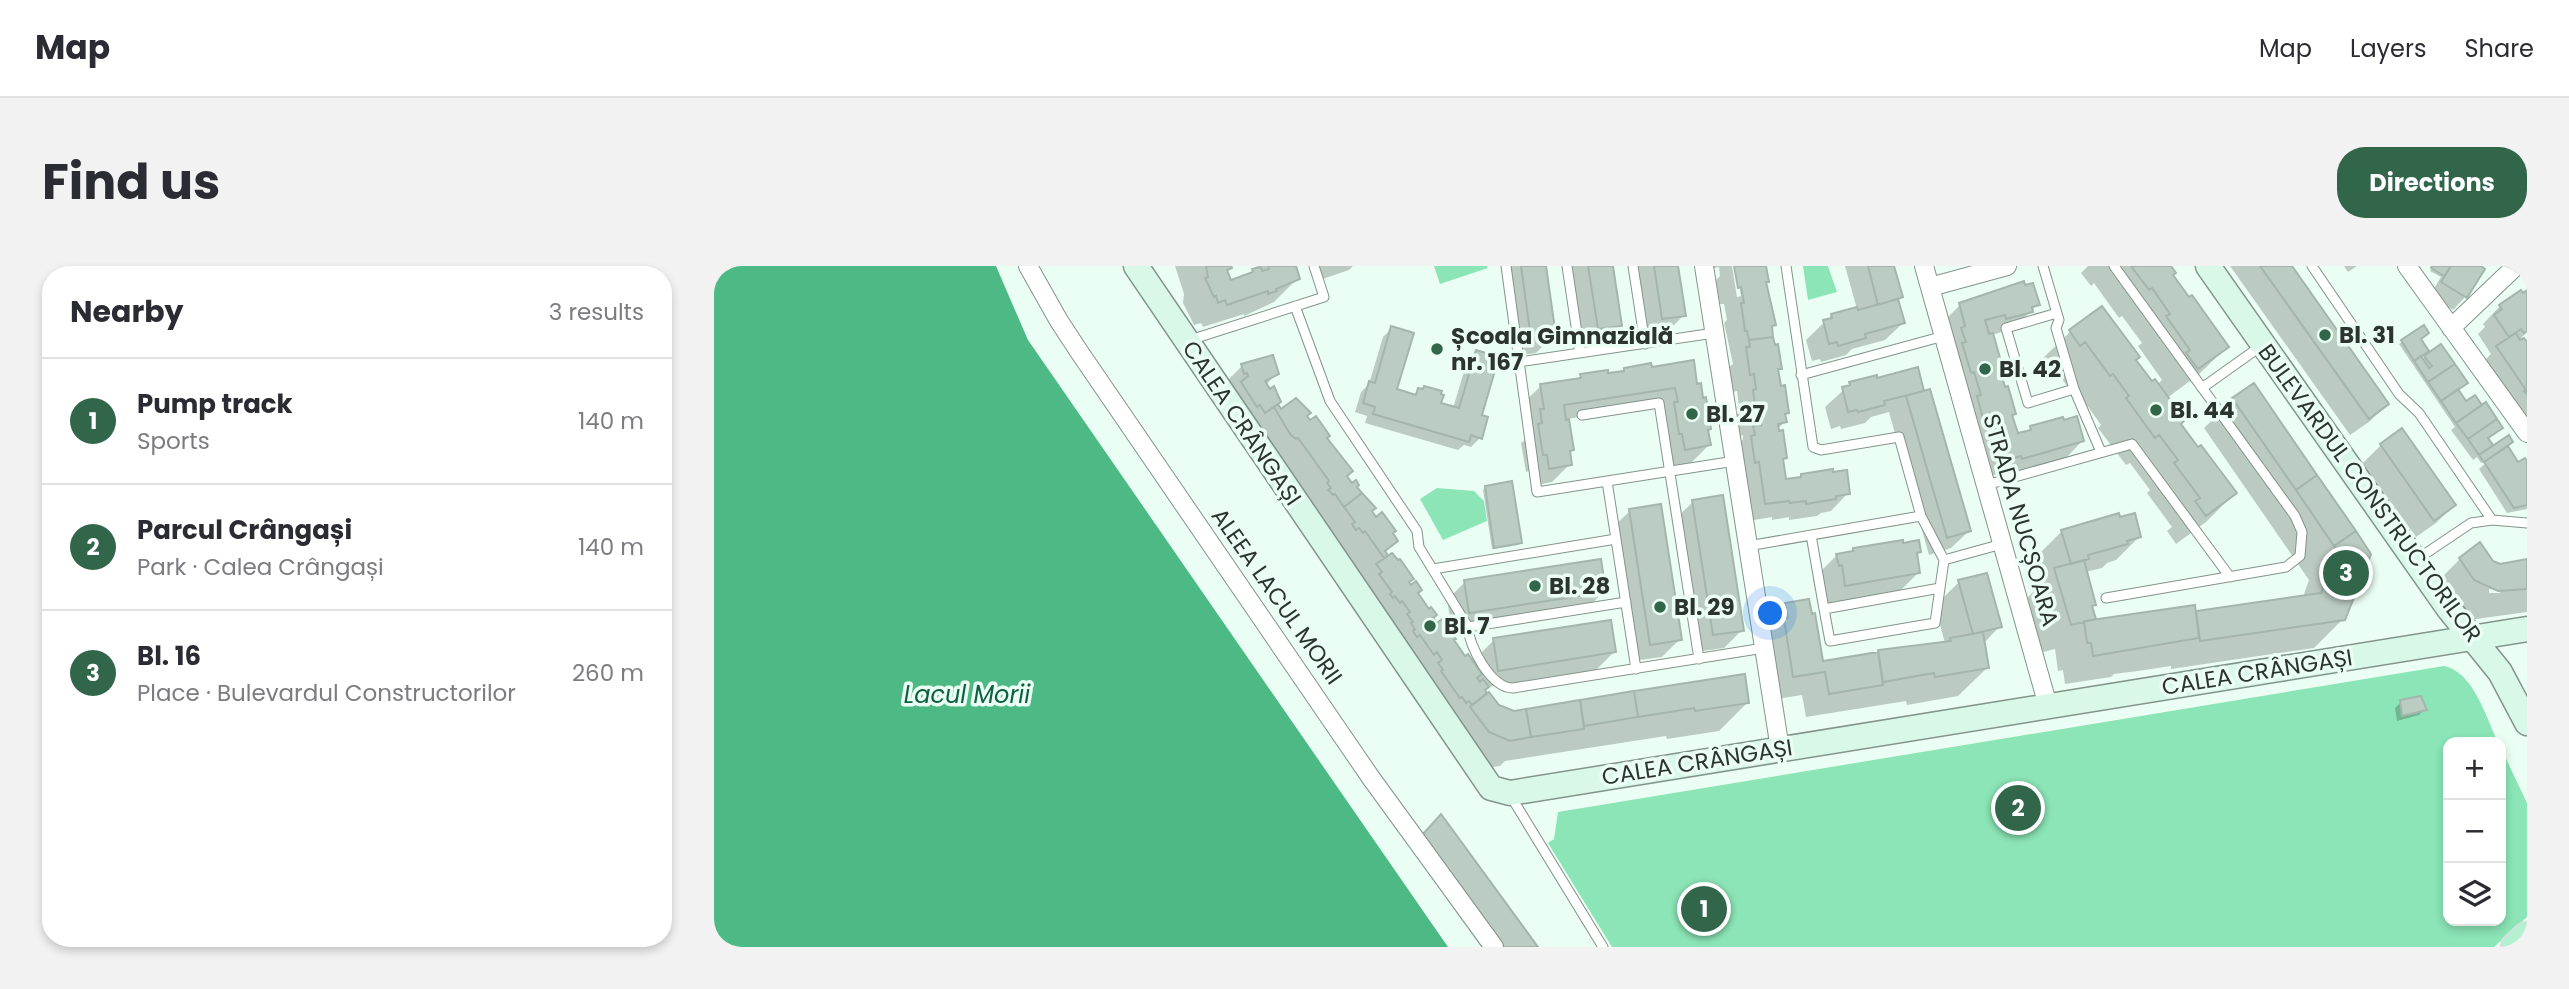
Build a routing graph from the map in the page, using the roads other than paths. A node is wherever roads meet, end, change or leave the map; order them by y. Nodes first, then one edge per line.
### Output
1 (1028, 266) edge
2 (1136, 266) edge
3 (1314, 266) edge
4 (1506, 266) edge
5 (1567, 266) edge
6 (1633, 266) edge
7 (1704, 266) edge
8 (1786, 266) edge
9 (1924, 266) edge
10 (2043, 266) edge
11 (2114, 266) edge
12 (2208, 266) edge
13 (2312, 266) edge
14 (2407, 266) edge
15 (2516, 266) edge
16 (1995, 268) edge
17 (1930, 287) junction
18 (1295, 306) junction
19 (2057, 313) junction
20 (2451, 328) junction
21 (1714, 333) junction
22 (1944, 336) junction
23 (1186, 341) junction
24 (1645, 344) junction
25 (2263, 345) junction
26 (1580, 353) junction
27 (1519, 362) junction
28 (1801, 375) junction
29 (2202, 388) junction
30 (2074, 390) junction
31 (1582, 415) dead end
32 (2527, 433) edge
33 (2101, 452) junction
34 (1735, 461) junction
35 (1669, 471) junction
36 (1607, 481) junction
37 (1986, 485) junction
38 (1921, 516) junction
39 (2492, 520) junction
40 (2527, 523) edge
41 (1811, 535) junction
42 (1616, 539) junction
43 (2003, 544) junction
44 (1748, 546) junction
45 (1944, 560) junction
46 (2415, 561) junction
47 (1433, 569) junction
48 (2230, 577) junction
49 (1940, 589) junction
50 (2106, 598) dead end
51 (1626, 602) junction
52 (1824, 609) junction
53 (1468, 627) junction
54 (2527, 629) edge
55 (2473, 638) junction
56 (1764, 649) junction
57 (1699, 659) junction
58 (1636, 669) junction
59 (2048, 706) junction
60 (2527, 723) edge
61 (1780, 749) junction
62 (1510, 793) junction
63 (2527, 935) edge
64 (1494, 947) edge
65 (1603, 947) edge
66 (2514, 947) edge

1 - 64 street, ALEEA LACUL MORII
2 - 23 street, CALEA CRÂNGAȘI
3 - 18 lane
4 - 27 lane
5 - 26 lane
6 - 24 lane
7 - 21 street
8 - 28 lane
9 - 17 street, STRADA NUCȘOARA
10 - 19 lane
11 - 29 lane
12 - 25 street, BULEVARDUL CONSTRUCTORILOR
13 - 39 lane
14 - 20 street
15 - 20 street
16 - 17 street
17 - 22 street, STRADA NUCȘOARA
18 - 23 lane
18 - 47 lane
19 - 30 lane
19 - 30 lane
20 - 32 street
21 - 24 lane
21 - 34 street
22 - 28 lane
22 - 37 street, STRADA NUCȘOARA
23 - 62 street, CALEA CRÂNGAȘI
24 - 26 lane
25 - 29 lane
25 - 46 street, BULEVARDUL CONSTRUCTORILOR
26 - 27 lane
27 - 36 lane
28 - 38 lane
29 - 48 lane
30 - 33 lane
31 - 35 lane
33 - 37 lane
33 - 48 lane
34 - 35 lane
34 - 44 street
35 - 36 lane
35 - 57 lane
36 - 42 lane
37 - 43 street, STRADA NUCȘOARA
38 - 41 lane
38 - 45 lane
39 - 40 lane
39 - 46 lane
41 - 44 lane
41 - 52 lane
42 - 47 lane
42 - 51 lane
43 - 45 lane
43 - 59 street, STRADA NUCȘOARA
44 - 56 street
45 - 49 lane
46 - 55 street, BULEVARDUL CONSTRUCTORILOR
47 - 53 lane
48 - 50 lane
49 - 52 lane
49 - 52 lane
51 - 53 lane
51 - 58 lane
53 - 58 lane
54 - 55 street, CALEA CRÂNGAȘI
55 - 59 street, CALEA CRÂNGAȘI
55 - 60 street, BULEVARDUL CONSTRUCTORILOR
56 - 57 lane
56 - 61 street
57 - 58 lane
59 - 61 street, CALEA CRÂNGAȘI
61 - 62 street, CALEA CRÂNGAȘI
62 - 65 lane
63 - 66 main road

